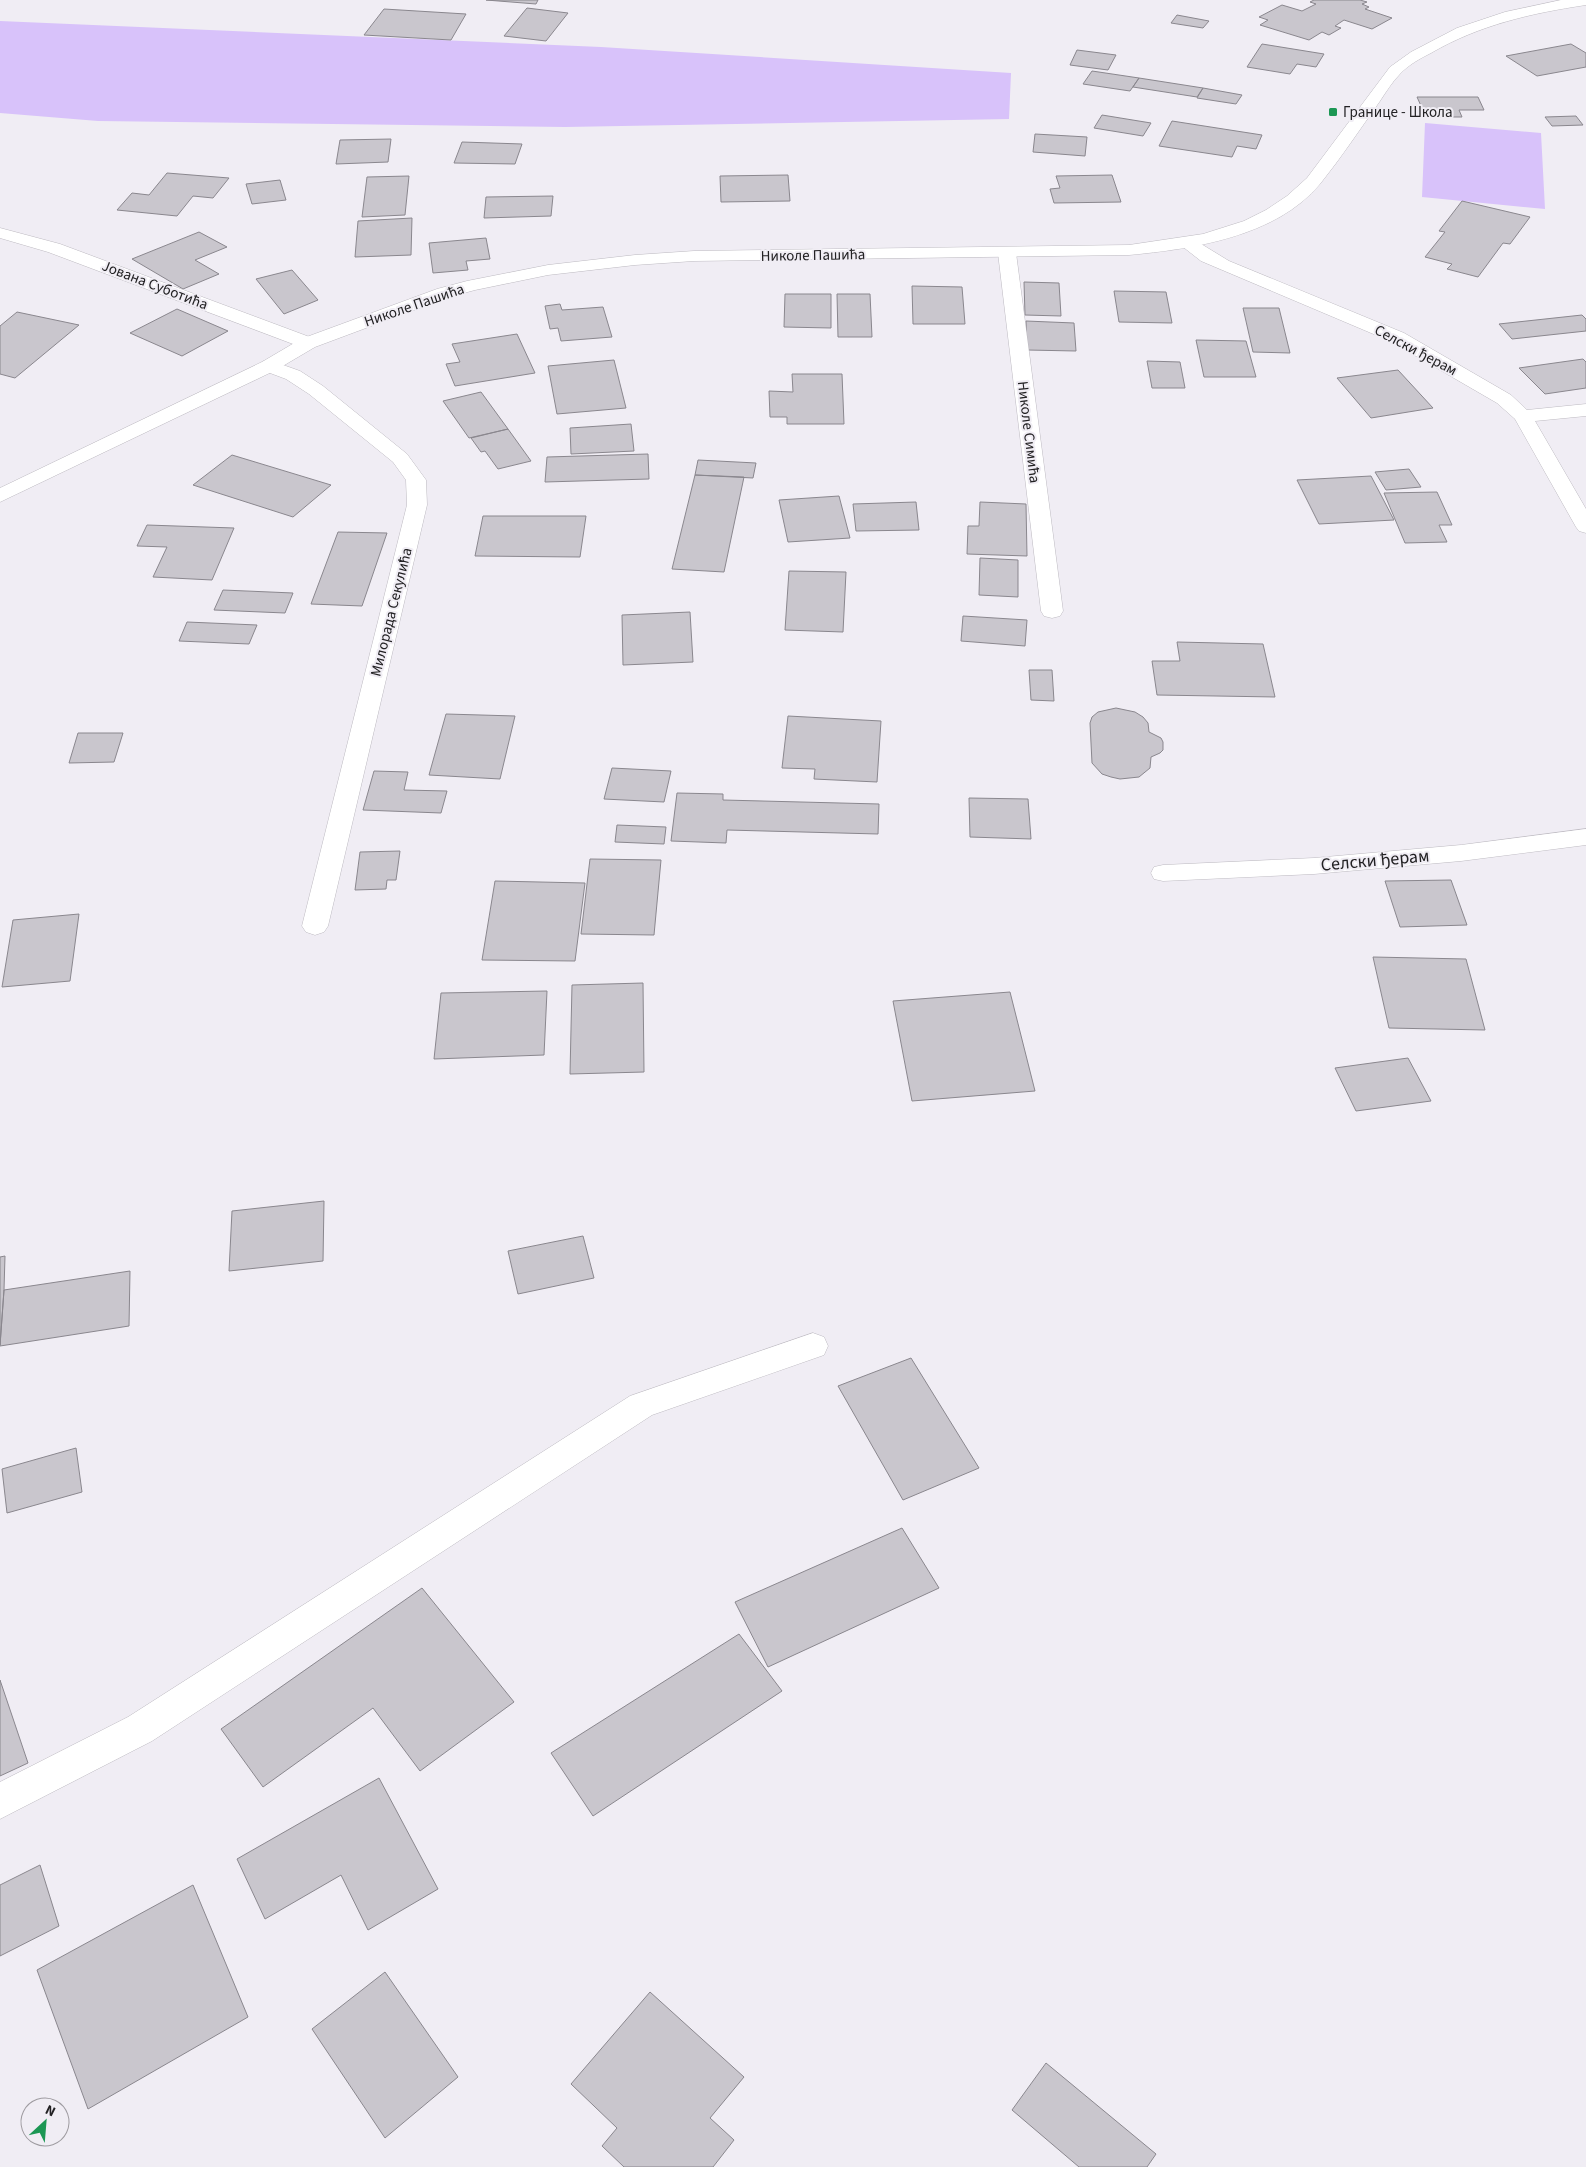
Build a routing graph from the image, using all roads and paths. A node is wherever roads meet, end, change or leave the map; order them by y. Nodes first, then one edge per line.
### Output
1 (1586, 1) edge
2 (0, 233) edge
3 (1187, 243) junction
4 (1007, 253) junction
5 (308, 343) junction
6 (269, 366) junction
7 (1586, 410) edge
8 (1523, 416) junction
9 (0, 496) edge
10 (1586, 527) edge
11 (1052, 611) dead end
12 (1586, 837) edge
13 (1163, 873) dead end
14 (315, 926) dead end
15 (813, 1346) dead end
16 (0, 1801) edge

1 - 3 street, Николе Пашића
2 - 5 street, Јована Суботића
3 - 4 street, Николе Пашића
3 - 8 street, Селски ђерам
4 - 5 street, Николе Пашића
4 - 11 street, Николе Симића
5 - 6 street, Николе Пашића
6 - 9 street, Николе Пашића
6 - 14 street, Милорада Секулића
7 - 8 street
8 - 10 street, Селски ђерам
12 - 13 street, Селски ђерам
15 - 16 street

